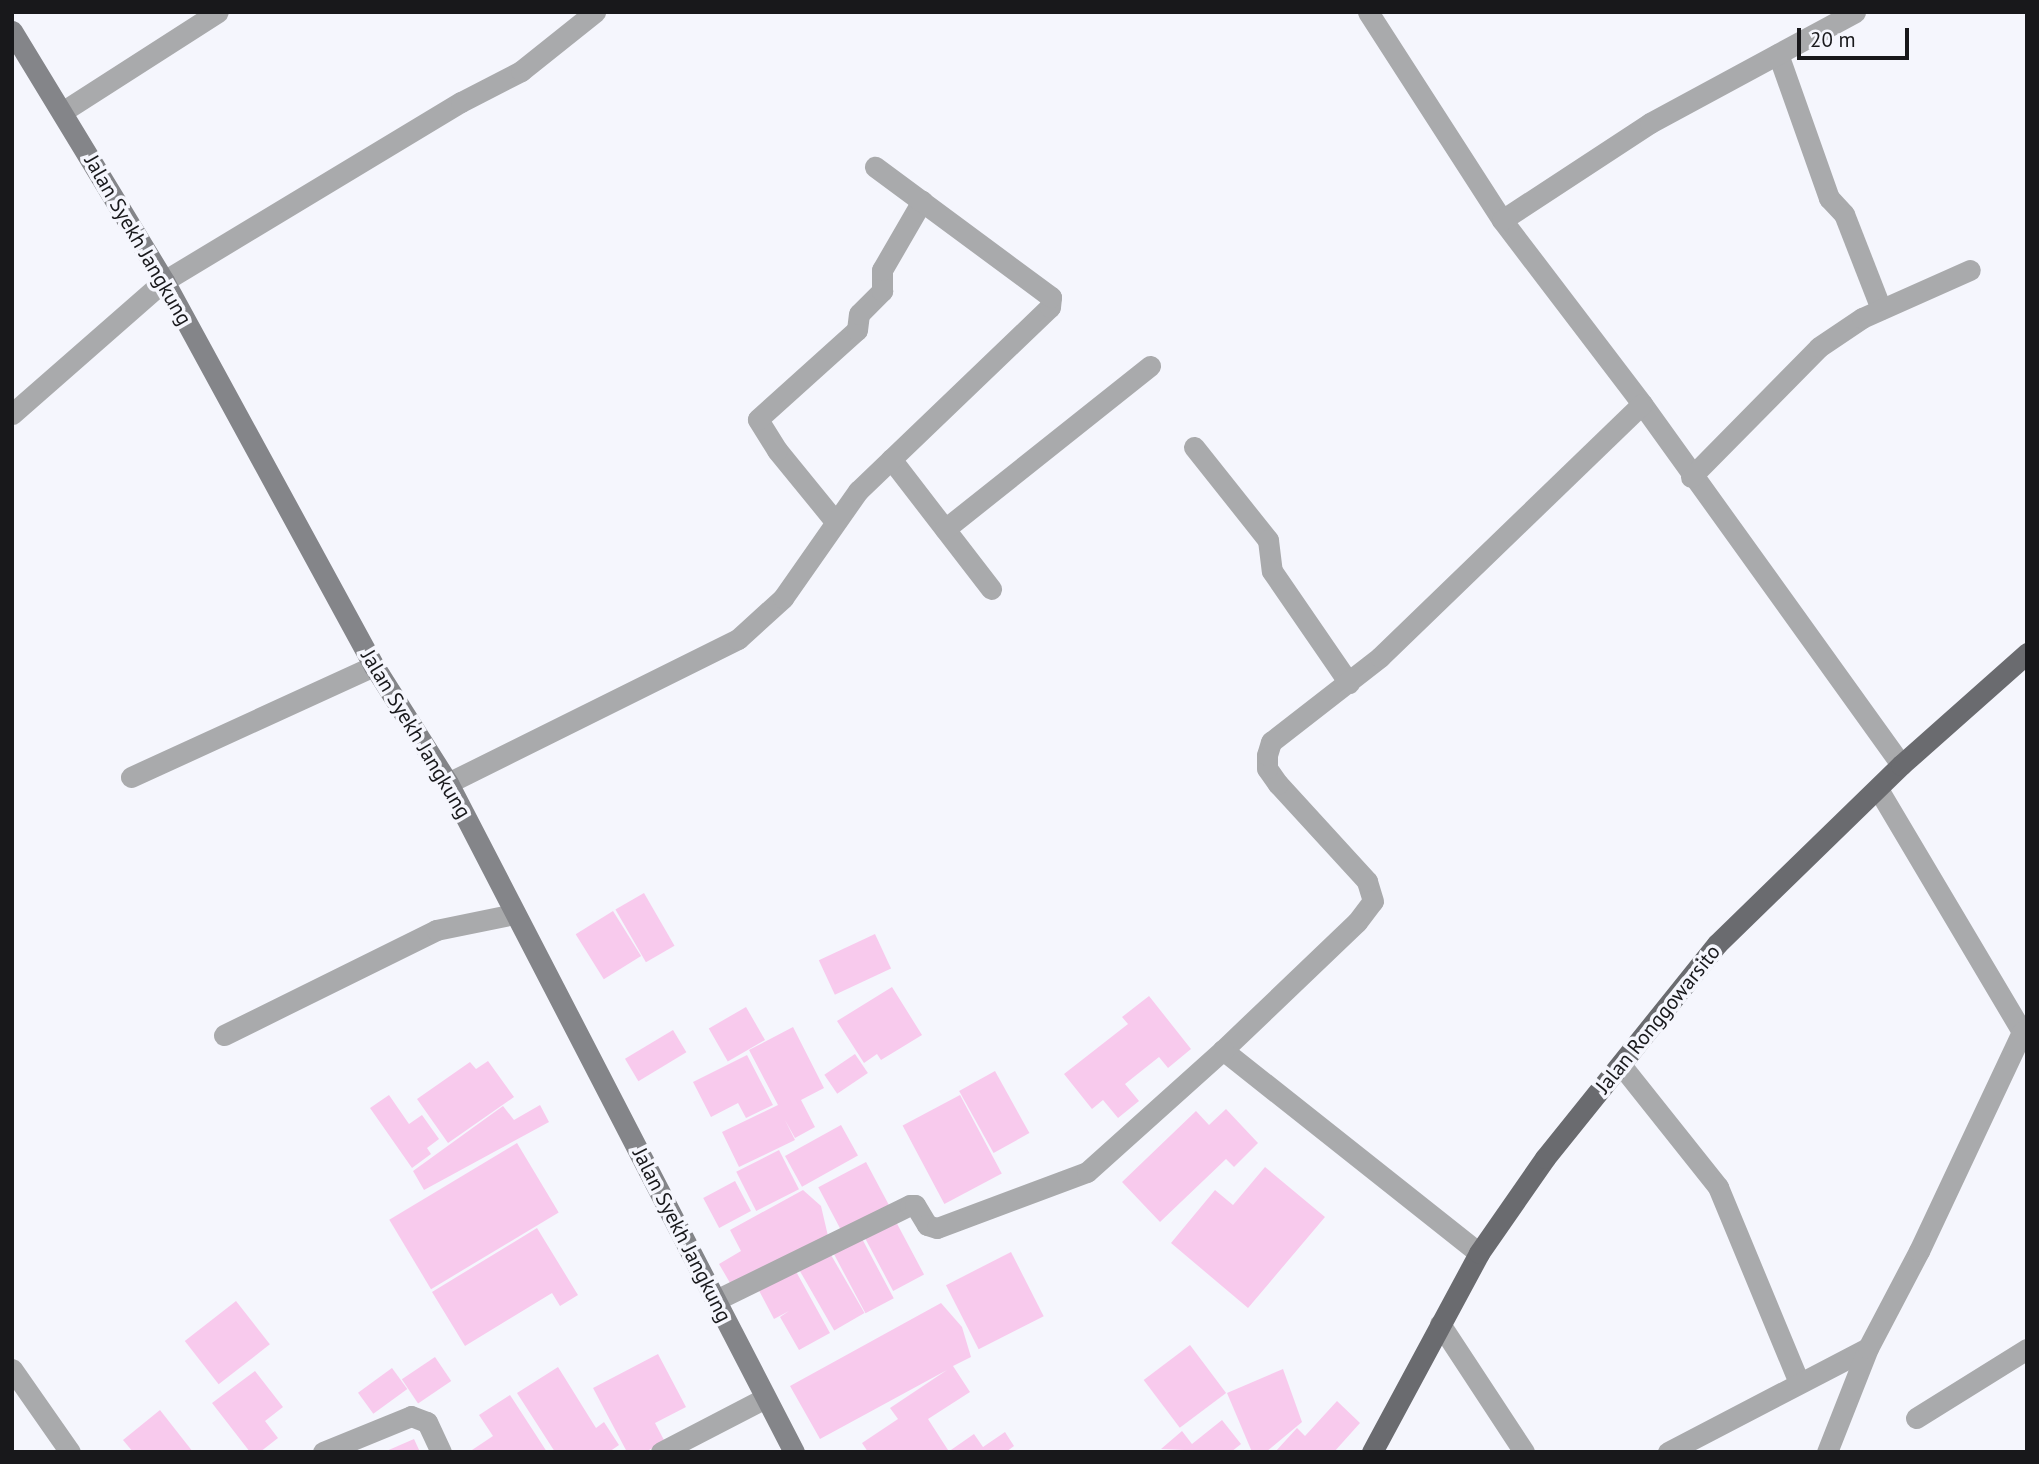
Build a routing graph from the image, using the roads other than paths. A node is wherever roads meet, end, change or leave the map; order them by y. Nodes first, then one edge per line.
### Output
1 (218, 12) edge
2 (595, 12) edge
3 (1368, 12) edge
4 (1855, 12) edge
5 (12, 31) edge
6 (1778, 54) junction
7 (62, 112) junction
8 (874, 167) dead end
9 (922, 201) junction
10 (1502, 220) junction
11 (1970, 270) dead end
12 (164, 281) junction
13 (1881, 309) junction
14 (1150, 366) dead end
15 (1642, 404) junction
16 (12, 414) edge
17 (1194, 447) dead end
18 (891, 459) junction
19 (1691, 477) junction
20 (834, 520) junction
21 (946, 530) junction
22 (991, 589) dead end
23 (2027, 653) edge
24 (374, 666) junction
25 (1349, 682) junction
26 (1901, 765) junction
27 (131, 778) dead end
28 (448, 783) junction
29 (1878, 789) junction
30 (514, 914) junction
31 (224, 1035) dead end
32 (2024, 1036) edge
33 (1223, 1050) junction
34 (1621, 1065) junction
35 (1479, 1253) junction
36 (716, 1300) junction
37 (1440, 1324) junction
38 (1868, 1348) junction
39 (2027, 1349) edge
40 (12, 1369) edge
41 (1799, 1382) junction
42 (765, 1398) junction
43 (1916, 1418) dead end
44 (70, 1452) edge
45 (323, 1452) edge
46 (442, 1452) edge
47 (661, 1452) edge
48 (794, 1452) edge
49 (1372, 1452) edge
50 (1524, 1452) edge
51 (1668, 1452) edge
52 (1827, 1452) edge

1 - 7 street
2 - 12 street
3 - 10 street
4 - 6 street
5 - 7 main road, Jalan Syekh Jangkung
6 - 10 street
6 - 13 street
7 - 12 main road, Jalan Syekh Jangkung
8 - 9 street
9 - 18 street
9 - 20 street
10 - 15 street
11 - 13 street
12 - 16 street
12 - 24 main road, Jalan Syekh Jangkung
13 - 19 street
14 - 21 street
15 - 19 street
15 - 25 street
17 - 25 street
18 - 20 street
18 - 21 street
19 - 26 street
20 - 28 street
21 - 22 street
23 - 26 main road, Jalan Ronggowarsito
24 - 27 street
24 - 28 main road, Jalan Syekh Jangkung
25 - 33 street
26 - 29 main road, Jalan Ronggowarsito
28 - 30 main road, Jalan Syekh Jangkung
29 - 32 street
29 - 34 main road, Jalan Ronggowarsito
30 - 31 street
30 - 36 main road, Jalan Syekh Jangkung
32 - 38 street
33 - 35 street
33 - 36 street
34 - 35 main road, Jalan Ronggowarsito
34 - 41 street
35 - 37 main road, Jalan Ronggowarsito
36 - 42 main road, Jalan Syekh Jangkung
37 - 49 main road, Jalan Ronggowarsito
37 - 50 street
38 - 41 street
38 - 52 street
39 - 43 street
40 - 44 street
41 - 51 street
42 - 47 street
42 - 48 main road, Jalan Syekh Jangkung
45 - 46 street

